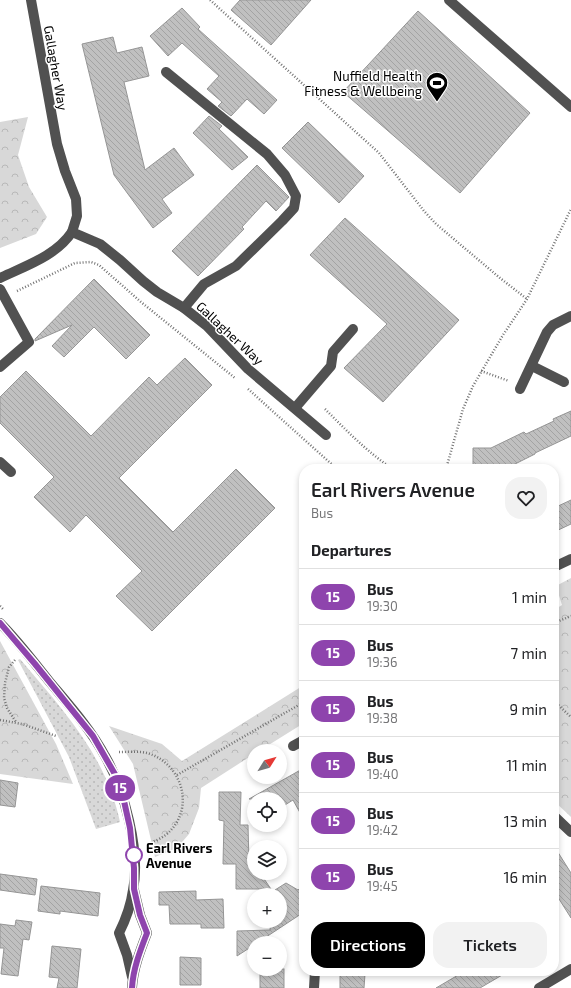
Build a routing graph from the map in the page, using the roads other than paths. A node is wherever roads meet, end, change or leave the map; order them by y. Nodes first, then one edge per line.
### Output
1 (31, 0) edge
2 (449, 0) edge
3 (166, 72) dead end
4 (571, 108) edge
5 (72, 232) junction
6 (0, 278) edge
7 (2, 293) edge
8 (184, 308) junction
9 (571, 316) edge
10 (353, 329) dead end
11 (532, 366) junction
12 (0, 367) edge
13 (564, 382) dead end
14 (521, 387) road end
15 (295, 408) junction
16 (326, 435) dead end
17 (0, 462) edge
18 (11, 472) dead end
19 (571, 560) edge
20 (559, 565) edge
21 (0, 623) edge
22 (299, 743) edge
23 (293, 746) dead end
24 (559, 820) edge
25 (571, 832) edge
26 (134, 889) junction
27 (571, 969) edge
28 (315, 976) edge
29 (132, 978) junction
30 (132, 988) edge
31 (314, 988) edge
32 (539, 988) edge

1 - 5 street, Gallagher Way
2 - 4 street
3 - 8 street
5 - 6 street, Gallagher Way
5 - 8 street, Gallagher Way
7 - 12 street
8 - 15 street, Gallagher Way
9 - 11 street
10 - 15 street
11 - 13 street
11 - 14 street
15 - 16 street, Gallagher Way
17 - 18 street
19 - 20 street
21 - 26 street
22 - 23 street
24 - 25 street
26 - 29 street
26 - 29 street
27 - 32 street
28 - 31 street
29 - 30 street

